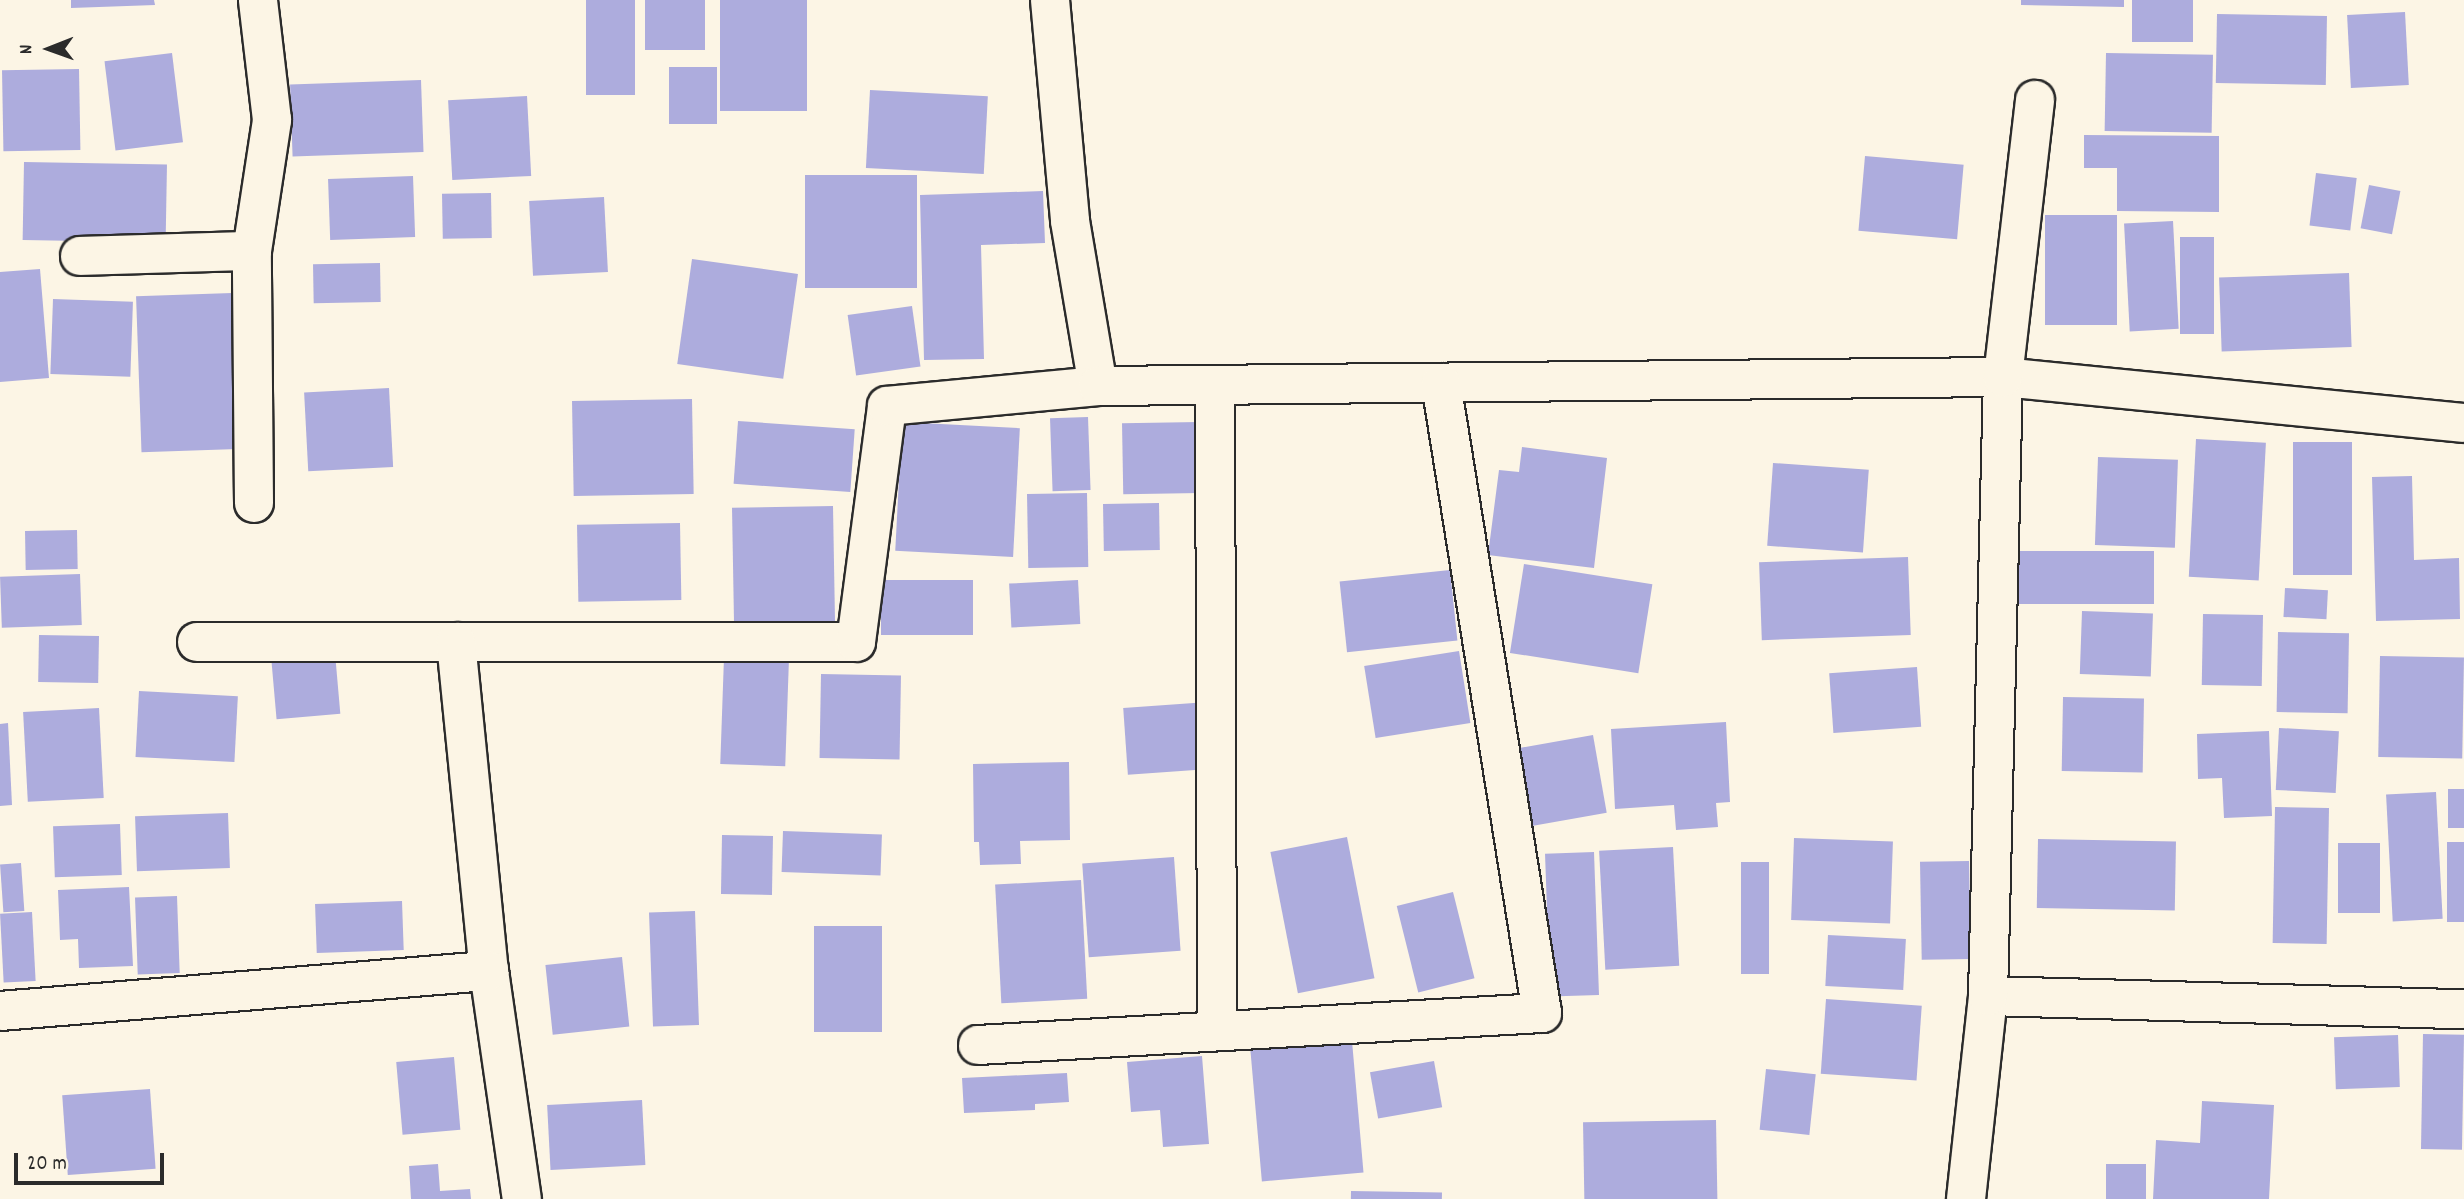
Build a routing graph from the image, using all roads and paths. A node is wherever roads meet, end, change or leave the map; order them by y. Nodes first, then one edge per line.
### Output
1 (257, 0) edge
2 (1050, 0) edge
3 (2035, 100) dead end
4 (252, 251) junction
5 (80, 256) dead end
6 (2003, 377) junction
7 (1441, 383) junction
8 (1216, 385) junction
9 (1098, 386) junction
10 (2464, 423) edge
11 (254, 503) dead end
12 (197, 642) dead end
13 (456, 642) junction
14 (489, 971) junction
15 (1988, 996) junction
16 (2464, 1009) edge
17 (0, 1012) edge
18 (1217, 1031) junction
19 (978, 1045) dead end
20 (522, 1199) edge
21 (1966, 1199) edge

1 - 4 street
2 - 9 street
3 - 6 street
4 - 5 street
4 - 11 street
6 - 7 street
6 - 10 street
6 - 15 street
7 - 8 street
7 - 18 street
8 - 9 street
8 - 18 street
9 - 13 street
12 - 13 street
13 - 14 street
14 - 17 street
14 - 20 street
15 - 16 street
15 - 21 street
18 - 19 street

